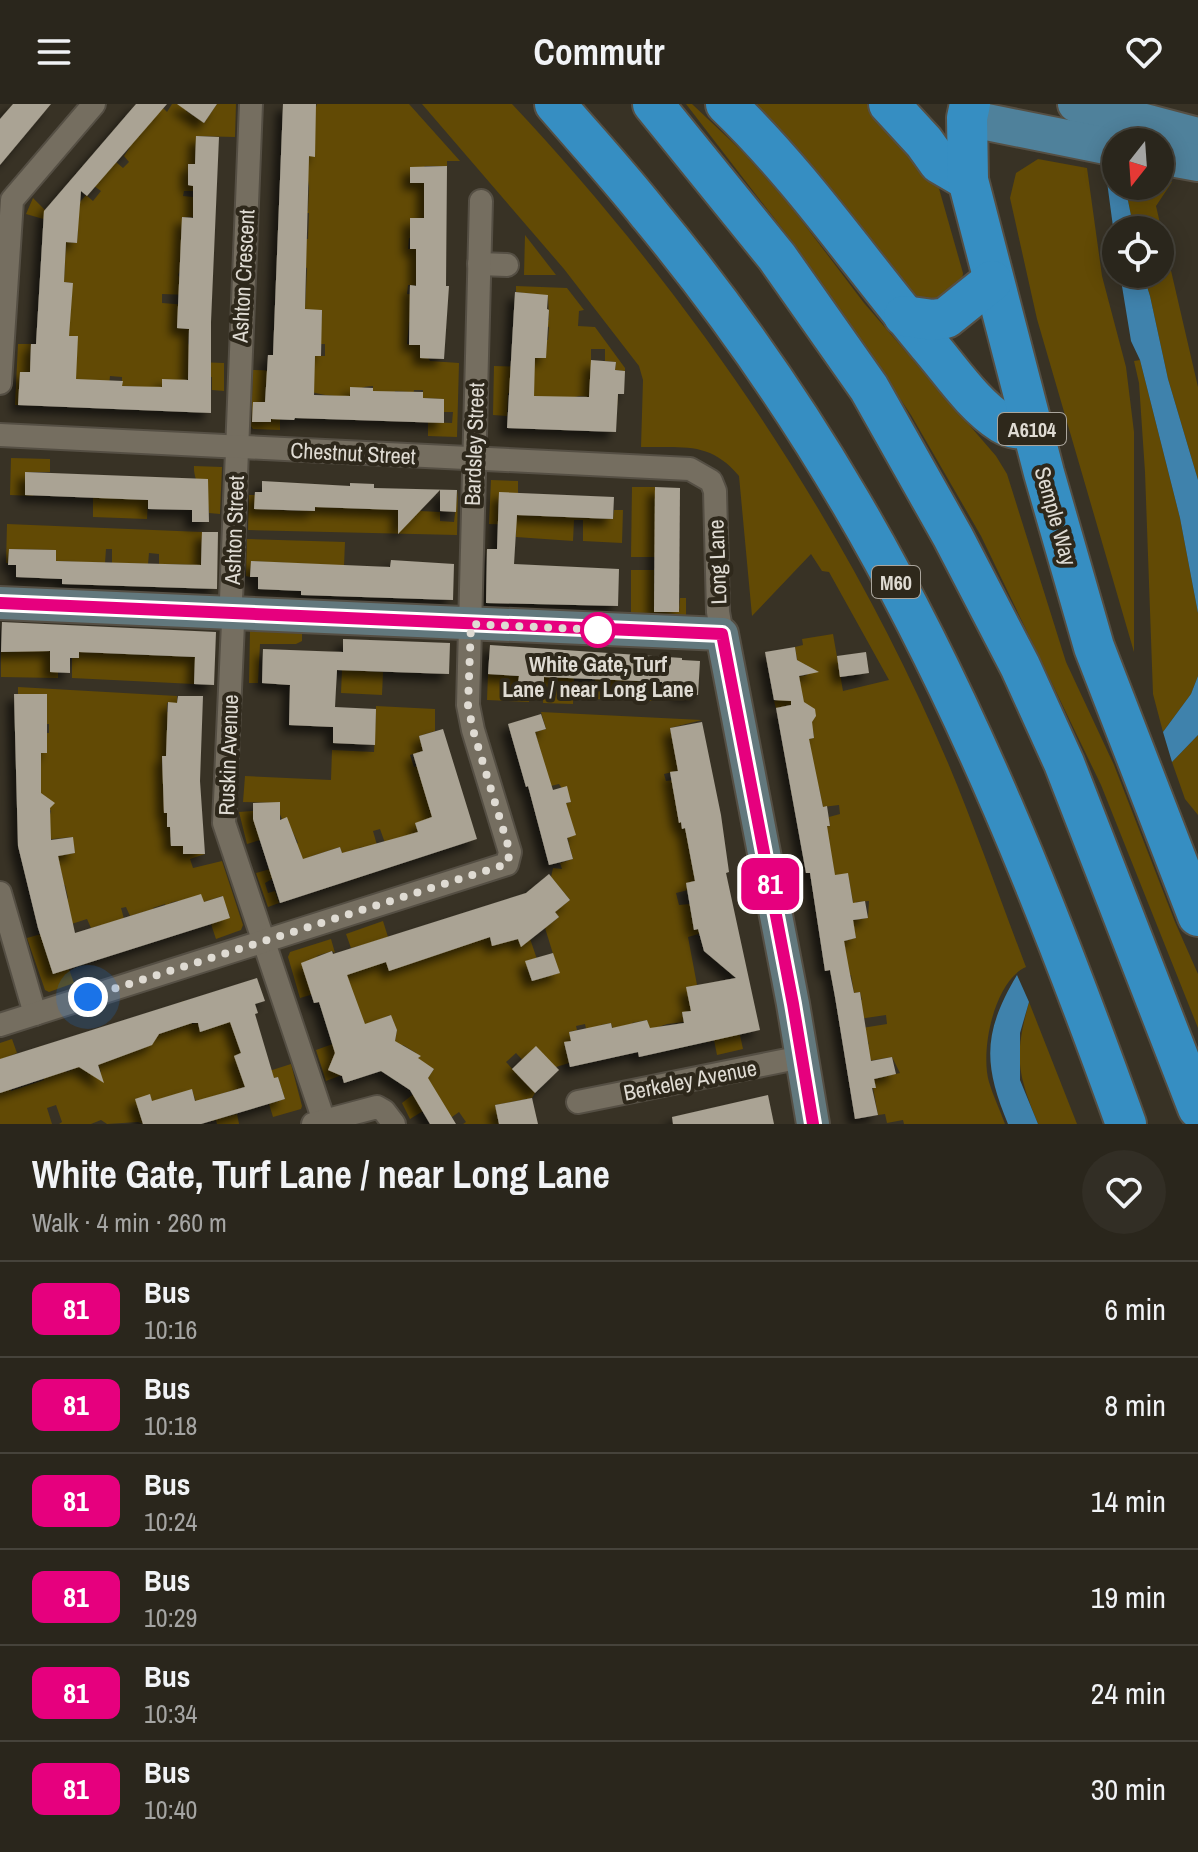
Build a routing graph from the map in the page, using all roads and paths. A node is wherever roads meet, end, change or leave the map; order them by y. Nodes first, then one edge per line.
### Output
1 (94, 104) edge
2 (251, 104) edge
3 (555, 104) edge
4 (653, 104) edge
5 (726, 104) edge
6 (889, 104) edge
7 (925, 104) edge
8 (1076, 104) edge
9 (968, 111) edge
10 (1117, 128) edge
11 (1102, 135) edge
12 (1174, 135) edge
13 (1198, 136) edge
14 (1174, 159) edge
15 (1198, 163) edge
16 (968, 180) junction
17 (481, 201) dead end
18 (479, 264) junction
19 (507, 265) dead end
20 (992, 281) junction
21 (904, 316) junction
22 (0, 383) edge
23 (1031, 428) junction
24 (0, 435) edge
25 (236, 447) junction
26 (474, 459) junction
27 (704, 475) joint
28 (0, 603) edge
29 (232, 613) junction
30 (471, 624) junction
31 (722, 634) junction
32 (0, 893) edge
33 (1198, 916) edge
34 (264, 941) junction
35 (35, 1014) junction
36 (0, 1025) edge
37 (802, 1057) junction
38 (578, 1102) dead end
39 (1198, 1108) edge
40 (318, 1122) edge
41 (394, 1124) edge
42 (813, 1124) edge
43 (1126, 1124) edge

1 - 22 street
2 - 25 street, Ashton Crescent
3 - 43 highway, M60
4 - 39 highway
5 - 21 highway
6 - 16 highway
7 - 9 highway
8 - 10 main road
9 - 11 main road
9 - 16 highway, Semple Way / A6104
12 - 13 main road
14 - 15 main road
16 - 20 highway, Semple Way / A6104
17 - 18 street, Bardsley Street
18 - 19 street
18 - 26 street, Bardsley Street
20 - 21 highway
20 - 23 highway, Semple Way / A6104
21 - 23 highway
23 - 33 highway, Semple Way / A6104
24 - 25 street, Chestnut Street
25 - 26 street, Chestnut Street
25 - 29 street, Ashton Street
26 - 27 street, Chestnut Street
26 - 30 street, Bardsley Street
27 - 31 street, Long Lane
28 - 29 street
29 - 30 street
29 - 34 street, Ruskin Avenue
30 - 31 street
30 - 34 street, Bardsley Street
31 - 37 street, Long Lane
32 - 35 street
34 - 35 street
34 - 40 street, Ruskin Avenue
35 - 36 street
37 - 38 street, Berkeley Avenue
37 - 42 street, Long Lane
40 - 41 street

